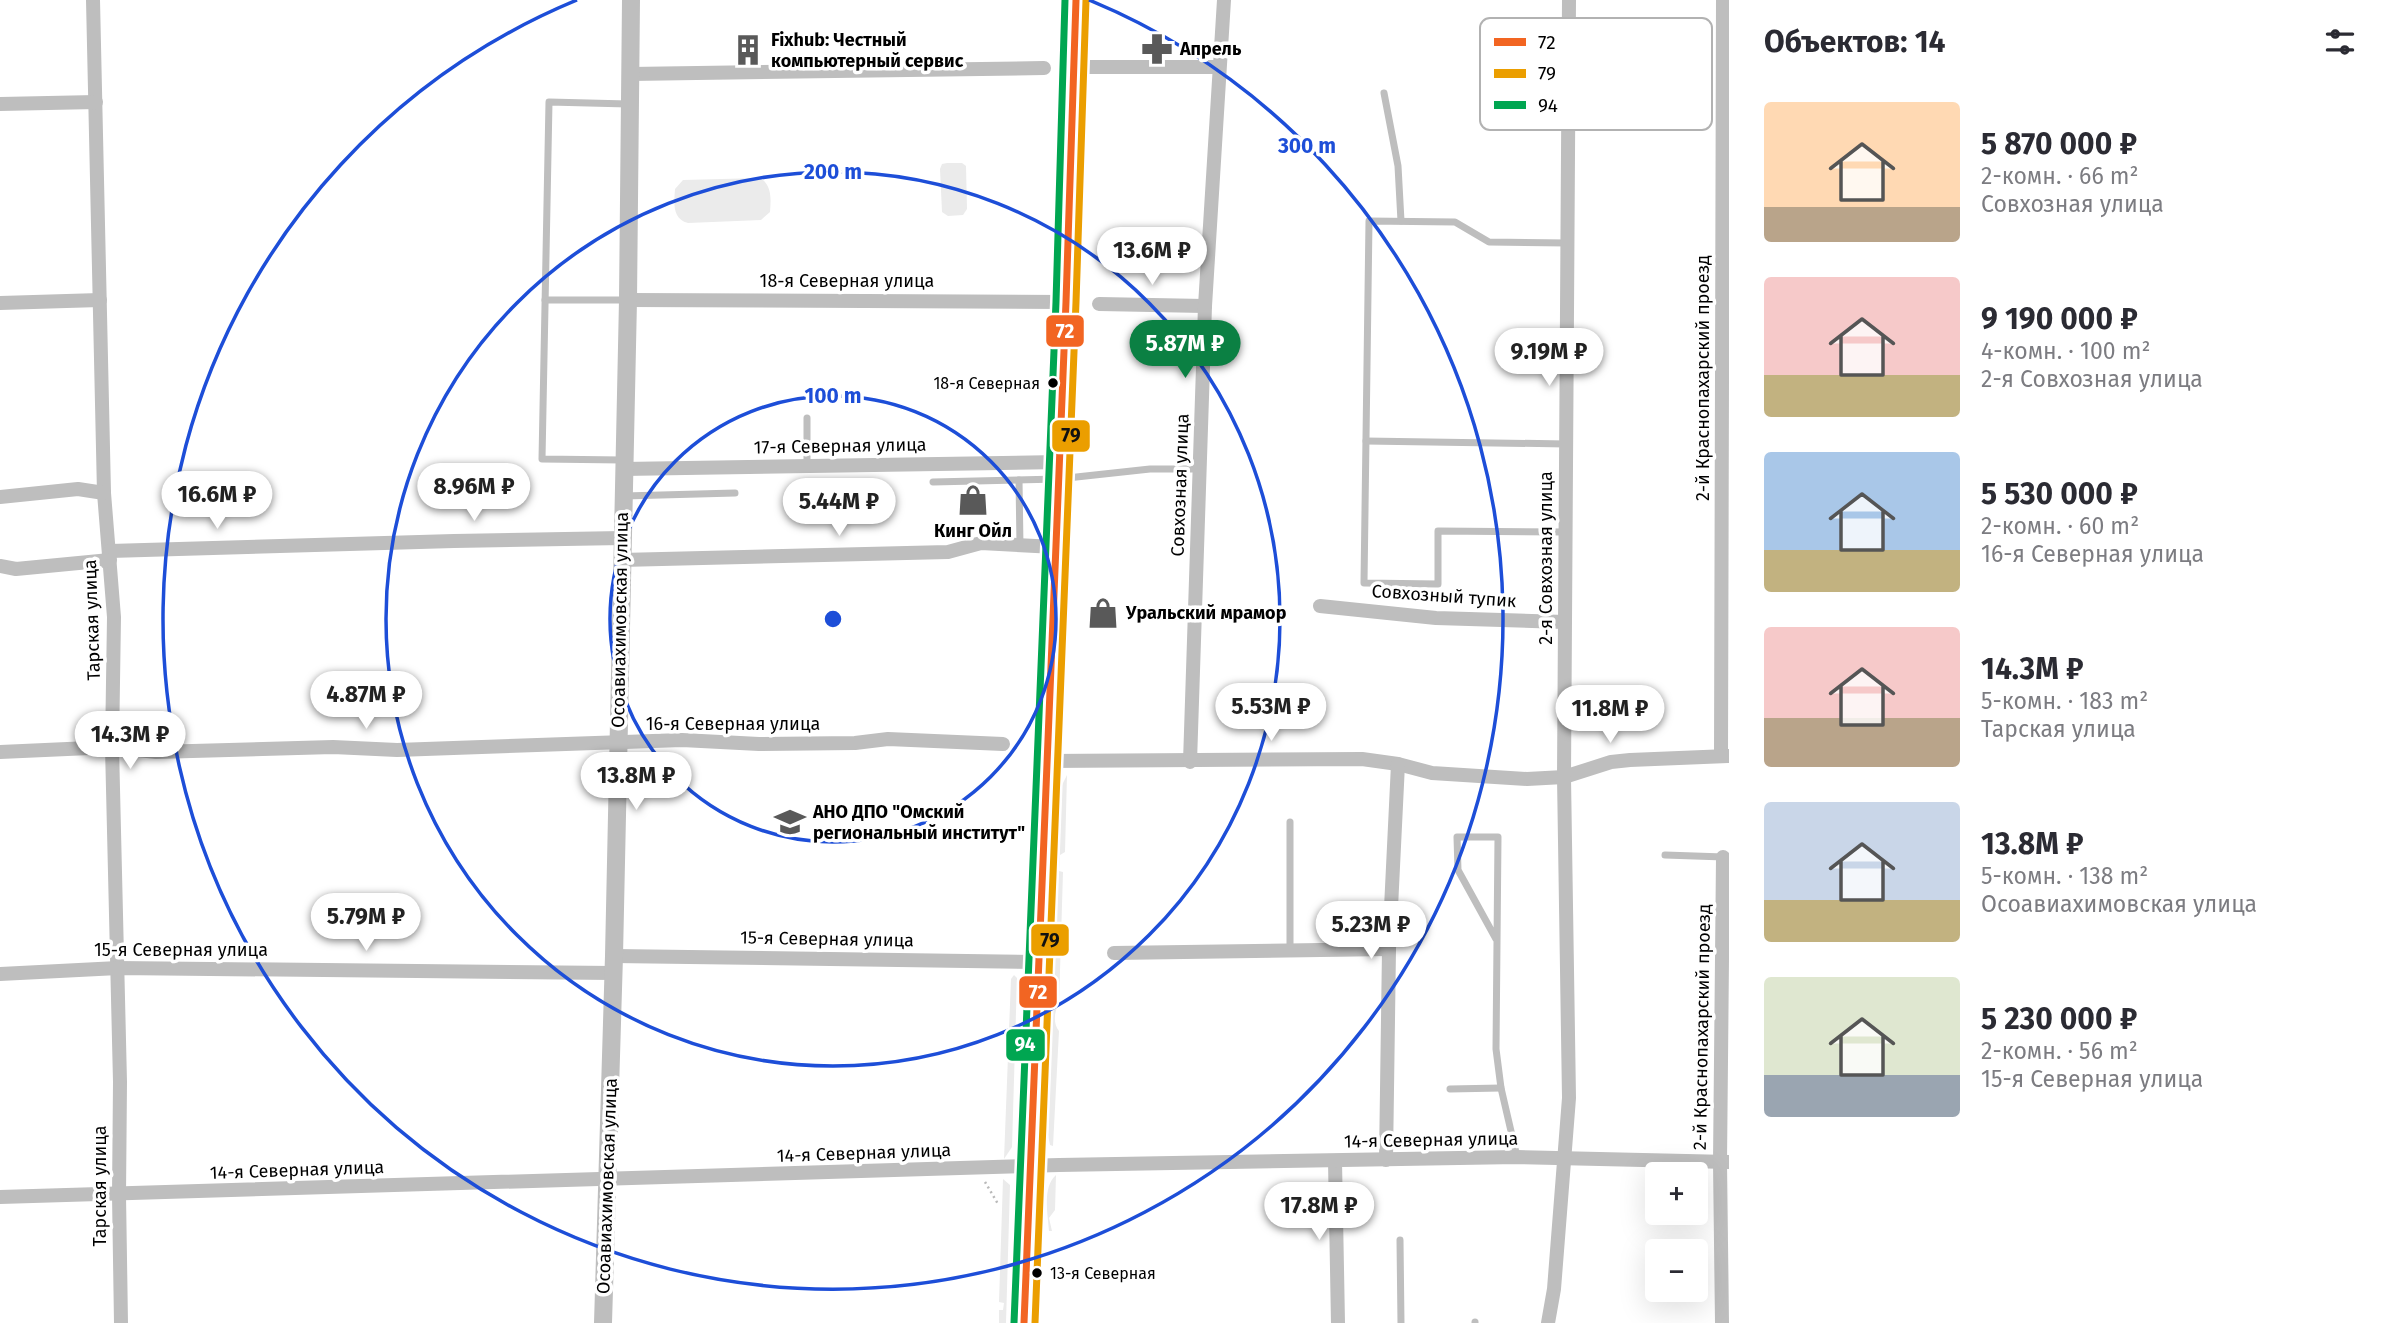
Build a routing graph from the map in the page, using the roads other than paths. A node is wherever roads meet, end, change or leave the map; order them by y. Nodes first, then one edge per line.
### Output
1 (93, 0) edge
2 (631, 0) edge
3 (1076, 0) edge
4 (1224, 0) edge
5 (1569, 0) edge
6 (1723, 0) edge
7 (1569, 18) edge
8 (1074, 67) junction
9 (1219, 67) junction
10 (1044, 68) dead end
11 (630, 74) junction
12 (1384, 93) dead end
13 (96, 102) junction
14 (0, 104) edge
15 (629, 104) junction
16 (1568, 130) edge
17 (1401, 221) junction
18 (1568, 243) junction
19 (100, 300) junction
20 (545, 300) junction
21 (628, 300) junction
22 (1066, 302) junction
23 (0, 303) edge
24 (1099, 304) dead end
25 (1205, 306) junction
26 (807, 418) dead end
27 (1366, 441) junction
28 (1566, 443) junction
29 (623, 464) junction
30 (807, 466) junction
31 (1200, 469) junction
32 (1058, 471) junction
33 (1019, 480) junction
34 (933, 482) dead end
35 (104, 493) junction
36 (735, 494) dead end
37 (622, 496) junction
38 (0, 497) edge
39 (1566, 532) junction
40 (622, 538) junction
41 (1020, 547) junction
42 (1055, 547) junction
43 (110, 555) junction
44 (621, 560) junction
45 (0, 566) edge
46 (1320, 606) dead end
47 (1565, 622) junction
48 (618, 744) junction
49 (1003, 744) dead end
50 (112, 747) junction
51 (0, 752) edge
52 (1725, 756) edge
53 (1047, 761) junction
54 (1190, 762) junction
55 (1398, 764) junction
56 (1564, 776) junction
57 (1290, 822) dead end
58 (1665, 855) dead end
59 (1726, 857) edge
60 (1496, 939) junction
61 (1389, 949) junction
62 (1290, 950) junction
63 (1114, 953) dead end
64 (1039, 962) junction
65 (614, 964) junction
66 (118, 968) junction
67 (0, 974) edge
68 (1501, 1088) junction
69 (1450, 1089) dead end
70 (1517, 1157) junction
71 (1564, 1158) junction
72 (1386, 1160) junction
73 (1335, 1161) junction
74 (1724, 1162) edge
75 (1031, 1165) junction
76 (607, 1179) junction
77 (118, 1195) junction
78 (0, 1197) edge
79 (1400, 1240) dead end
80 (121, 1323) edge
81 (603, 1323) edge
82 (1024, 1323) edge
83 (1338, 1323) edge
84 (1401, 1323) edge
85 (1548, 1323) edge
86 (1722, 1323) edge

1 - 13 street, Тарская улица
2 - 11 street, Осоавиахимовская улица
3 - 8 main road
4 - 9 street, Совхозная улица
5 - 7 street, 2-я Совхозная улица
6 - 52 street, 2-й Краснопахарский проезд
8 - 9 street
8 - 22 main road
9 - 25 street, Совхозная улица
10 - 11 street
11 - 15 street, Осоавиахимовская улица
12 - 17 lane
13 - 14 street
13 - 19 street, Тарская улица
15 - 20 lane
15 - 21 street, Осоавиахимовская улица
16 - 18 street, 2-я Совхозная улица
17 - 18 lane
17 - 27 lane
18 - 28 street, 2-я Совхозная улица
19 - 23 street
19 - 35 street, Тарская улица
20 - 21 lane
20 - 29 lane
21 - 22 street, 18-я Северная улица
21 - 29 street, Осоавиахимовская улица
22 - 32 main road
24 - 25 street
25 - 31 street, Совхозная улица
26 - 30 lane
27 - 28 lane
27 - 39 lane
28 - 39 street, 2-я Совхозная улица
29 - 30 street, 17-я Северная улица
29 - 37 street, Осоавиахимовская улица
30 - 32 street, 17-я Северная улица
31 - 32 lane
31 - 54 street, Совхозная улица
32 - 33 lane
32 - 42 main road
33 - 34 lane
33 - 41 lane
35 - 38 street
35 - 43 street, Тарская улица
36 - 37 lane
37 - 40 street, Осоавиахимовская улица
39 - 47 street, 2-я Совхозная улица
40 - 43 street
40 - 44 street, Осоавиахимовская улица
41 - 42 street
41 - 44 street
42 - 53 main road
43 - 45 street
43 - 50 street, Тарская улица
44 - 48 street, Осоавиахимовская улица
46 - 47 street, Совхозный тупик
47 - 56 street, 2-я Совхозная улица
48 - 49 street, 16-я Северная улица
48 - 50 street, 16-я Северная улица
48 - 65 street, Осоавиахимовская улица
50 - 51 street, 16-я Северная улица
50 - 66 street, Тарская улица
52 - 56 street
53 - 54 street
53 - 64 main road
54 - 55 street
55 - 56 street
55 - 61 street
56 - 71 street, 2-я Совхозная улица
57 - 62 lane
58 - 59 lane
59 - 74 street, 2-й Краснопахарский проезд
60 - 60 lane
60 - 68 lane
61 - 62 street
61 - 72 street
62 - 63 street
64 - 65 street, 15-я Северная улица
64 - 75 main road
65 - 66 street, 15-я Северная улица
65 - 76 street, Осоавиахимовская улица
66 - 67 street, 15-я Северная улица
66 - 77 street, Тарская улица
68 - 69 lane
68 - 70 lane
70 - 71 street, 14-я Северная улица
70 - 72 street, 14-я Северная улица
71 - 74 street, 14-я Северная улица
71 - 85 street
72 - 73 street, 14-я Северная улица
73 - 75 street, 14-я Северная улица
73 - 83 street
74 - 86 street, 2-й Краснопахарский проезд
75 - 76 street, 14-я Северная улица
75 - 82 main road
76 - 77 street, 14-я Северная улица
76 - 81 street, Осоавиахимовская улица
77 - 78 street, 14-я Северная улица
77 - 80 street, Тарская улица
79 - 84 lane

